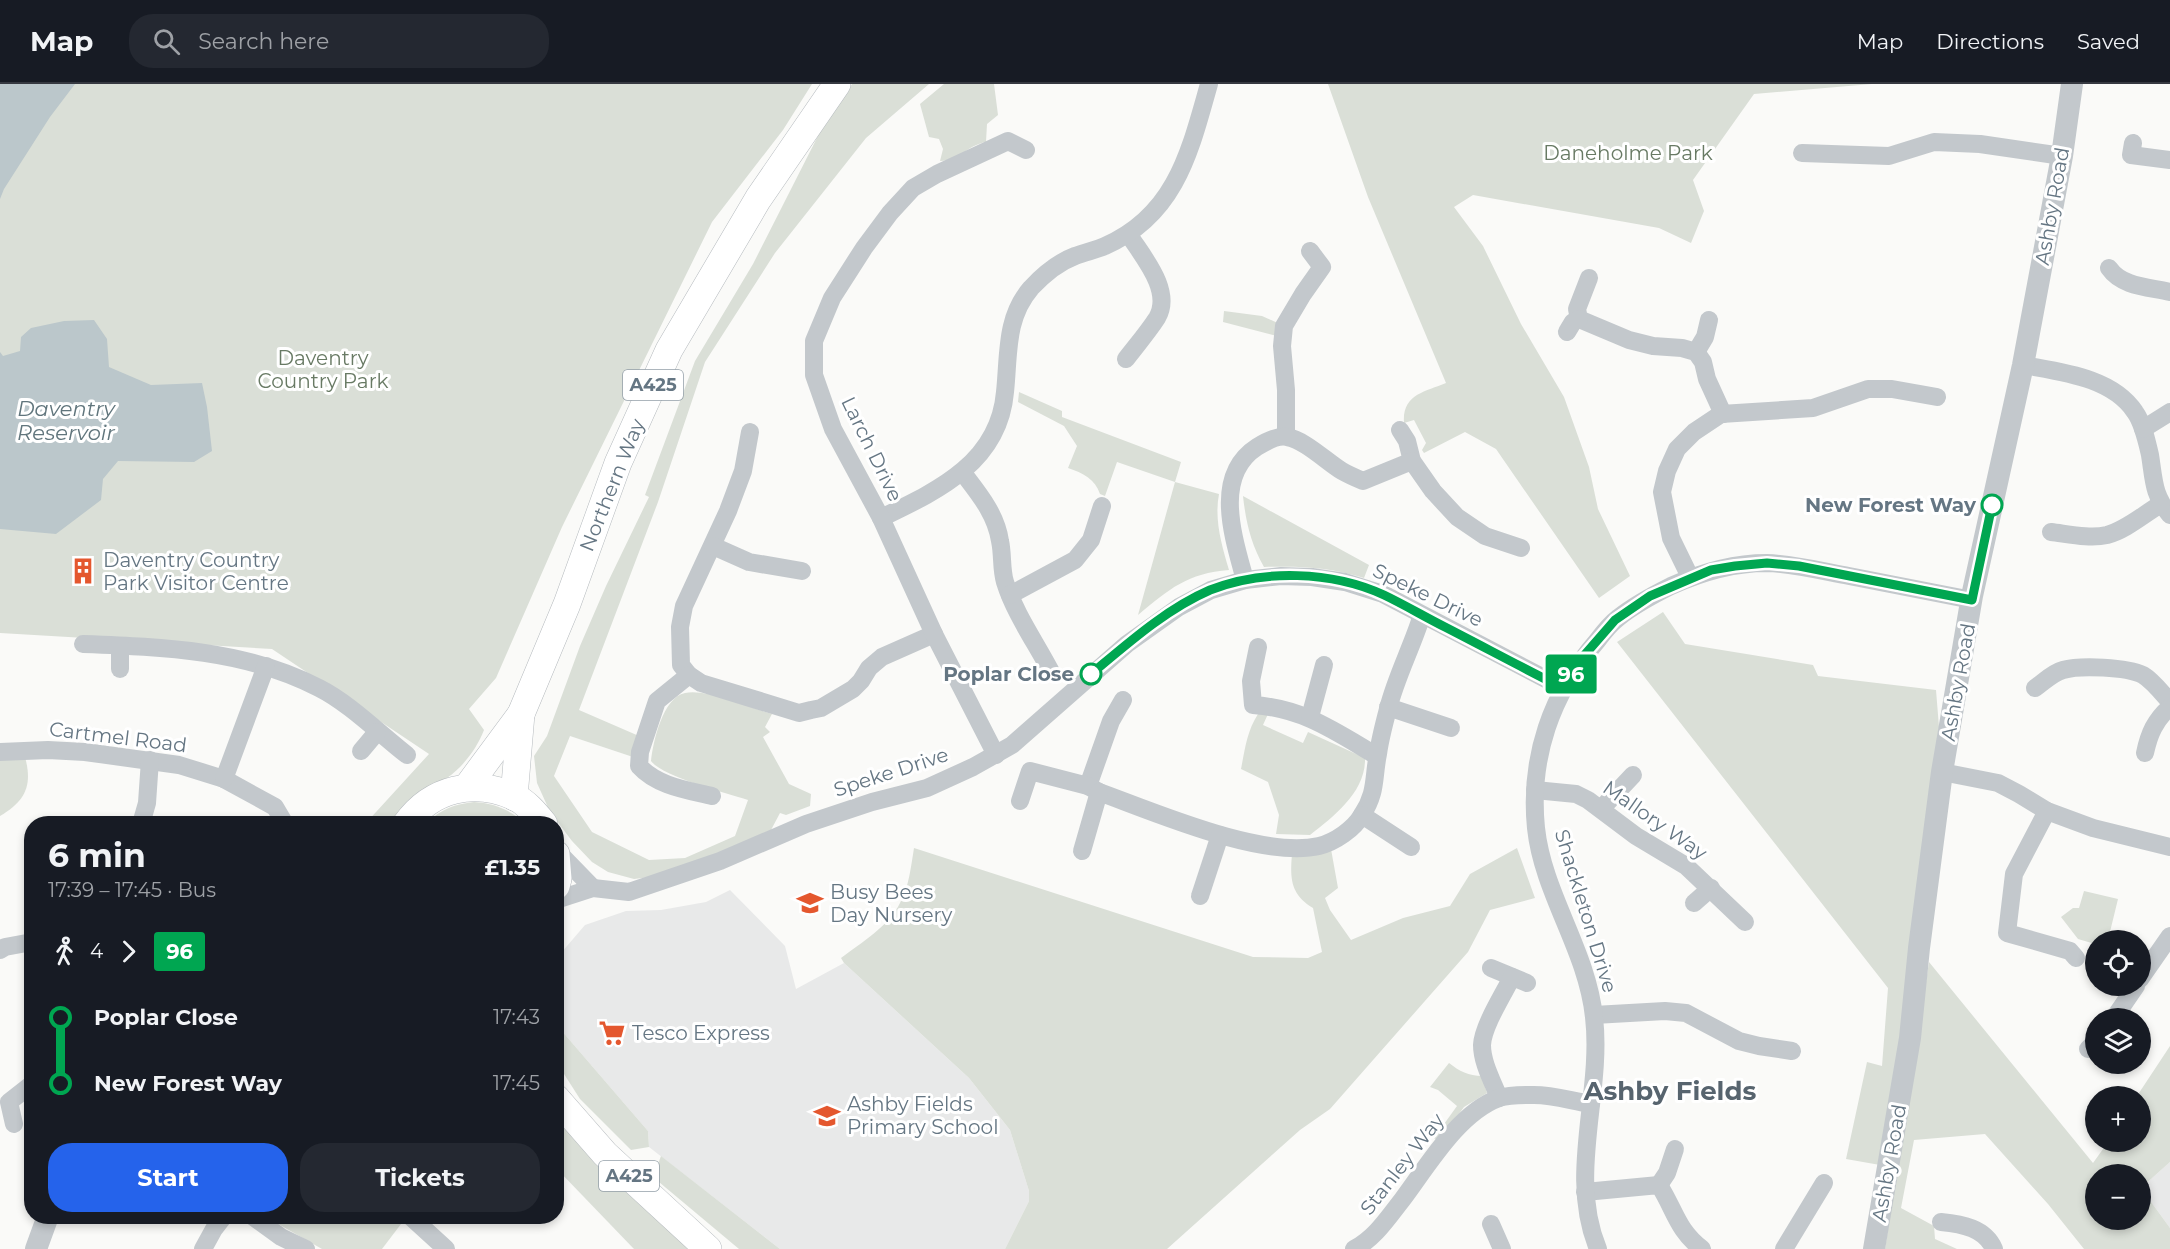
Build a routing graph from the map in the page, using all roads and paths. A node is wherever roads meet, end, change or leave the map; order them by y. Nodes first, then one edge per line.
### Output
1 (837, 84) edge
2 (1209, 84) edge
3 (2072, 84) edge
4 (2133, 144) dead end
5 (1026, 150) dead end
6 (1802, 153) dead end
7 (2062, 156) junction
8 (2170, 160) edge
9 (1129, 235) junction
10 (1310, 251) dead end
11 (2109, 268) dead end
12 (1589, 278) dead end
13 (2170, 292) edge
14 (1709, 320) dead end
15 (1696, 352) junction
16 (1126, 359) dead end
17 (2023, 365) junction
18 (1937, 397) dead end
19 (2170, 412) edge
20 (1723, 414) junction
21 (2143, 429) junction
22 (1400, 430) dead end
23 (750, 432) dead end
24 (1286, 436) junction
25 (1412, 461) junction
26 (963, 473) junction
27 (1102, 506) dead end
28 (2165, 510) edge
29 (881, 518) junction
30 (2051, 532) dead end
31 (713, 546) junction
32 (1521, 548) dead end
33 (802, 571) dead end
34 (1690, 577) junction
35 (1245, 580) junction
36 (1010, 595) junction
37 (1972, 600) junction
38 (1422, 615) junction
39 (934, 634) junction
40 (83, 644) dead end
41 (120, 646) junction
42 (1257, 647) dead end
43 (1324, 665) dead end
44 (266, 666) junction
45 (120, 669) dead end
46 (1051, 672) dead end
47 (689, 675) junction
48 (1563, 688) junction
49 (2035, 688) dead end
50 (1123, 700) dead end
51 (2170, 702) edge
52 (1388, 707) junction
53 (2170, 707) edge
54 (521, 714) junction
55 (1310, 717) junction
56 (1451, 728) dead end
57 (377, 732) junction
58 (361, 751) dead end
59 (0, 752) edge
60 (2145, 753) dead end
61 (996, 754) junction
62 (407, 755) dead end
63 (1377, 756) junction
64 (150, 760) junction
65 (1942, 772) junction
66 (1633, 775) dead end
67 (224, 779) junction
68 (467, 787) junction
69 (1094, 789) junction
70 (1535, 790) junction
71 (712, 796) dead end
72 (514, 797) junction
73 (1020, 801) dead end
74 (1601, 809) junction
75 (2047, 811) junction
76 (1362, 815) junction
77 (143, 816) edge
78 (280, 816) edge
79 (414, 816) edge
80 (537, 816) edge
81 (1220, 835) junction
82 (1411, 847) dead end
83 (2170, 847) edge
84 (1083, 851) dead end
85 (564, 860) edge
86 (593, 888) junction
87 (1711, 888) junction
88 (1200, 896) dead end
89 (564, 897) edge
90 (1694, 903) dead end
91 (1745, 922) dead end
92 (2170, 936) edge
93 (24, 943) edge
94 (0, 950) edge
95 (2076, 958) dead end
96 (2151, 963) edge
97 (1491, 968) dead end
98 (1594, 1015) junction
99 (1792, 1051) dead end
100 (24, 1089) edge
101 (1499, 1098) junction
102 (4, 1101) edge
103 (1591, 1104) junction
104 (564, 1107) edge
105 (14, 1124) dead end
106 (1675, 1149) dead end
107 (1824, 1183) dead end
108 (1659, 1185) junction
109 (1585, 1192) junction
110 (1941, 1222) dead end
111 (45, 1224) edge
112 (218, 1224) edge
113 (263, 1224) edge
114 (419, 1224) edge
115 (1491, 1224) dead end
116 (1363, 1247) edge
117 (36, 1249) edge
118 (203, 1249) edge
119 (306, 1249) edge
120 (446, 1249) edge
121 (708, 1249) edge
122 (1502, 1249) edge
123 (1598, 1249) edge
124 (1702, 1249) edge
125 (1784, 1249) edge
126 (1874, 1249) edge
127 (1994, 1249) edge

1 - 54 main road, Northern Way / A425
2 - 9 street
3 - 7 street, Ashby Road
4 - 8 street
5 - 29 street, Larch Drive
6 - 7 street
7 - 17 street, Ashby Road
9 - 16 street
9 - 26 street
10 - 24 street
11 - 13 street
12 - 15 street
14 - 15 street
15 - 20 street
17 - 21 street
17 - 37 street, Ashby Road
18 - 20 street
19 - 21 street
20 - 34 street
21 - 28 street
22 - 25 street
23 - 31 street
24 - 25 street
24 - 35 street
25 - 32 street
26 - 29 street
26 - 36 street
27 - 36 street
28 - 30 street
29 - 39 street, Larch Drive
31 - 33 street
31 - 47 street
34 - 37 street, Shackleton Drive
34 - 48 street, Shackleton Drive
35 - 38 street, Speke Drive
35 - 61 street, Speke Drive
36 - 46 street
37 - 65 street, Ashby Road
38 - 48 street, Speke Drive
38 - 52 street
39 - 47 street
39 - 61 street, Larch Drive
40 - 41 street
41 - 44 street
41 - 45 street
42 - 55 street
43 - 55 street
44 - 57 street
44 - 67 street
47 - 71 street
48 - 70 street, Shackleton Drive
49 - 51 street
50 - 69 street
52 - 56 street
52 - 63 street
53 - 60 street
54 - 68 main road, A425
54 - 72 main road, A425
55 - 63 street
57 - 58 street
57 - 62 street
59 - 64 street, Cartmel Road
61 - 86 street, Speke Drive
63 - 76 street
64 - 67 street, Cartmel Road
64 - 77 street
65 - 75 street
65 - 126 street, Ashby Road
66 - 74 street
67 - 78 street, Cartmel Road
68 - 72 main road
68 - 79 main road
69 - 73 street
69 - 81 street
69 - 84 street
70 - 74 street, Mallory Way
70 - 98 street, Shackleton Drive
72 - 80 main road
74 - 87 street, Mallory Way
75 - 83 street
75 - 95 street
76 - 81 street
76 - 82 street
81 - 88 street
85 - 86 street
86 - 89 street, Speke Drive
87 - 90 street, Mallory Way
87 - 91 street, Mallory Way
92 - 96 street
93 - 94 street
97 - 101 street
98 - 99 street
98 - 103 street, Shackleton Drive
100 - 102 street
101 - 103 street, Stanley Way
101 - 116 street, Stanley Way
102 - 105 street
103 - 109 street, Shackleton Drive
104 - 121 main road, A425
106 - 108 street
107 - 125 street
108 - 109 street
108 - 124 street
109 - 123 street, Shackleton Drive
110 - 127 street
111 - 117 street
112 - 118 street
113 - 119 street
114 - 120 street
115 - 122 street

